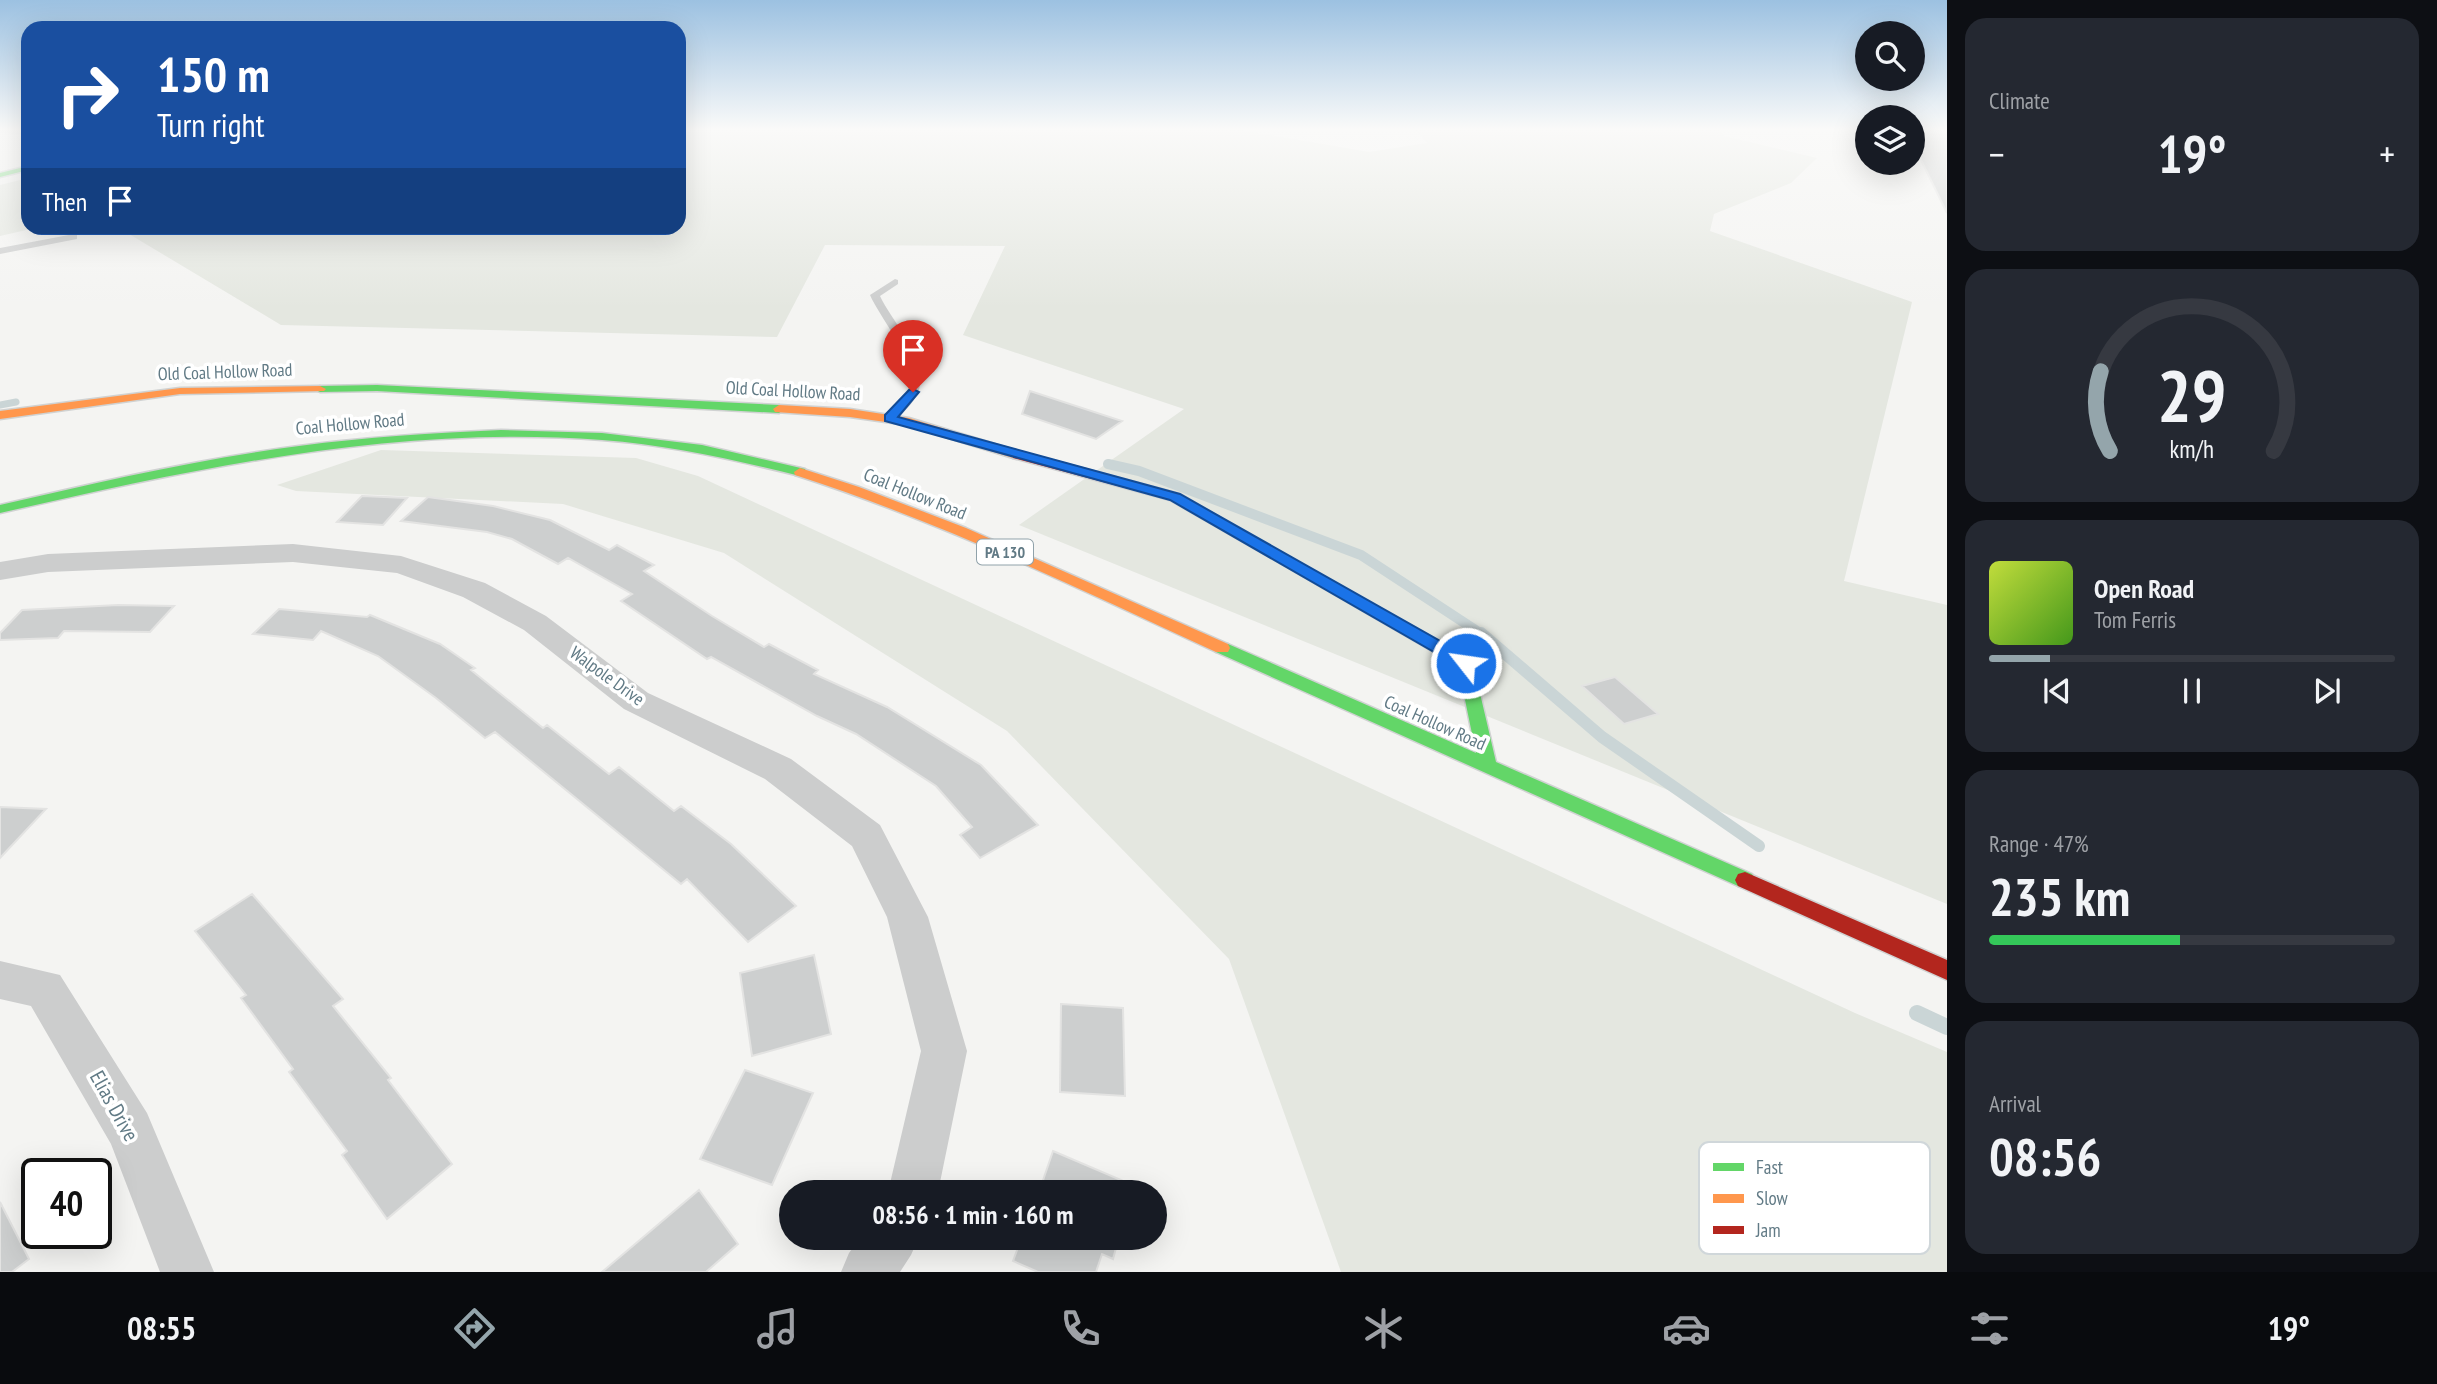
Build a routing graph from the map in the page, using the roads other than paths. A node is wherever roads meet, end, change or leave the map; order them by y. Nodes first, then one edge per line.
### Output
1 (74, 237) dead end
2 (0, 251) edge
3 (895, 282) dead end
4 (0, 415) edge
5 (890, 418) junction
6 (0, 509) edge
7 (0, 571) edge
8 (1488, 768) junction
9 (1947, 970) edge
10 (0, 980) edge
11 (916, 1180) edge
12 (884, 1250) edge
13 (187, 1272) edge
14 (868, 1272) edge

1 - 2 lane
3 - 5 lane
4 - 5 main road, Old Coal Hollow Road
5 - 8 main road, Old Coal Hollow Road
6 - 8 main road, Coal Hollow Road / PA 130
7 - 11 street, Walpole Drive
8 - 9 main road, Coal Hollow Road / PA 130
10 - 13 street, Elias Drive
12 - 14 street

